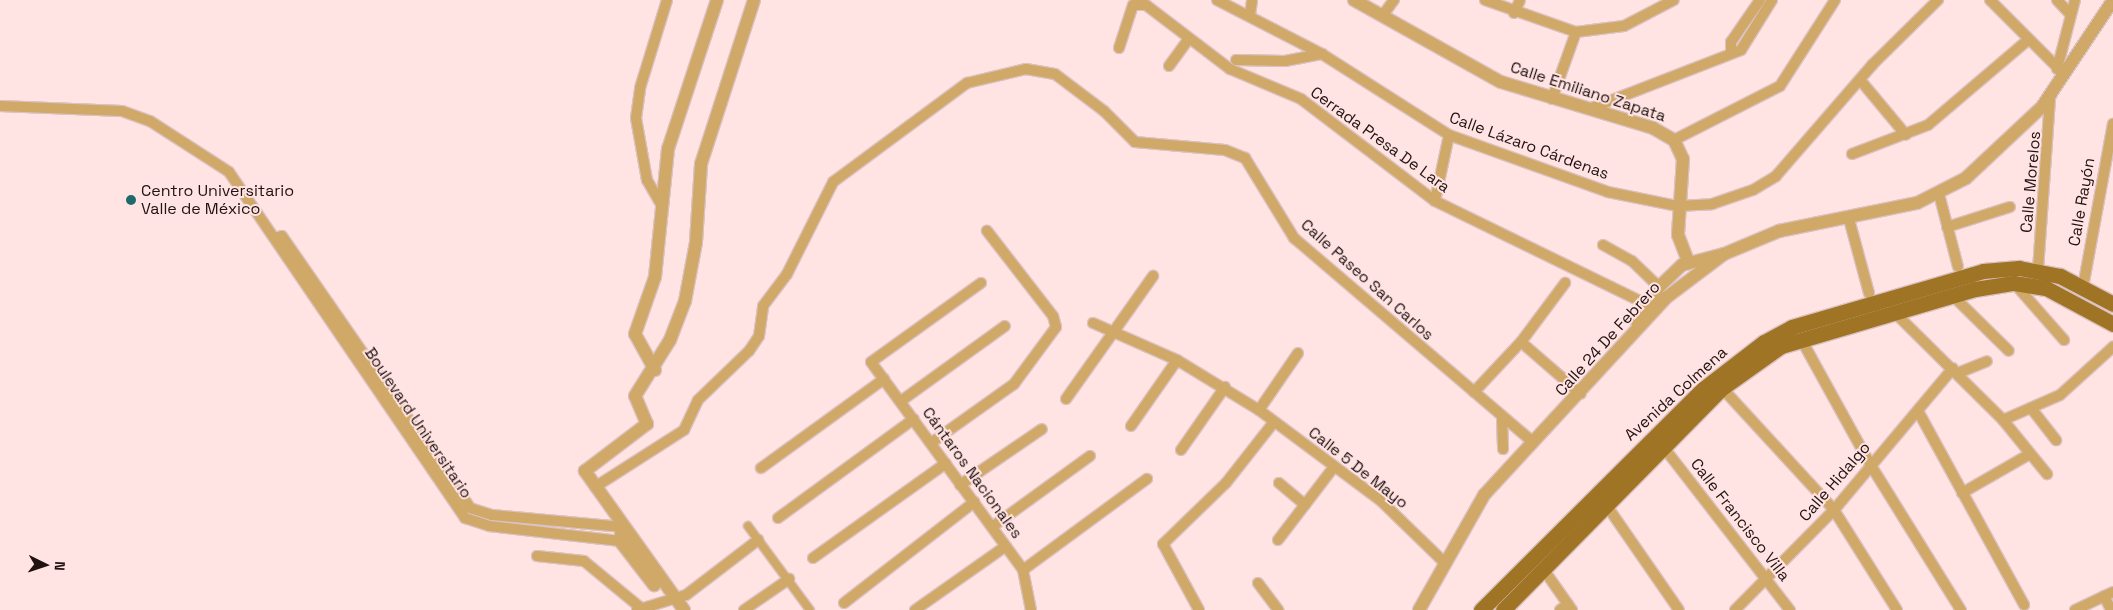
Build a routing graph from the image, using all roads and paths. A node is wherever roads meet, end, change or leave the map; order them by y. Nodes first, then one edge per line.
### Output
1 (667, 0) edge
2 (717, 0) edge
3 (754, 0) edge
4 (1217, 0) edge
5 (1252, 0) edge
6 (1354, 0) edge
7 (1394, 0) edge
8 (1485, 0) edge
9 (1520, 0) edge
10 (1674, 0) edge
11 (1760, 0) edge
12 (1772, 0) edge
13 (1835, 0) edge
14 (1938, 0) edge
15 (1990, 0) edge
16 (2056, 0) edge
17 (2075, 0) edge
18 (2113, 0) edge
19 (1514, 13) junction
20 (2069, 13) junction
21 (1250, 15) junction
22 (1384, 15) junction
23 (2109, 15) edge
24 (1576, 32) junction
25 (1189, 38) junction
26 (2028, 40) junction
27 (1119, 48) dead end
28 (1731, 53) junction
29 (1322, 54) junction
30 (1236, 60) dead end
31 (1169, 66) dead end
32 (2056, 66) junction
33 (2062, 79) junction
34 (1861, 81) junction
35 (2050, 97) junction
36 (1552, 99) junction
37 (0, 106) edge
38 (1589, 109) junction
39 (2113, 124) edge
40 (1449, 135) junction
41 (1906, 135) junction
42 (1674, 140) junction
43 (1852, 154) dead end
44 (2108, 165) edge
45 (1939, 194) junction
46 (1435, 202) junction
47 (662, 206) junction
48 (1677, 206) junction
49 (2010, 207) dead end
50 (1849, 219) junction
51 (1946, 227) junction
52 (987, 231) dead end
53 (1603, 245) dead end
54 (1724, 254) junction
55 (1688, 261) junction
56 (1958, 267) dead end
57 (2038, 270) junction
58 (1153, 276) dead end
59 (981, 282) dead end
60 (1565, 283) dead end
61 (2014, 283) junction
62 (1659, 287) junction
63 (2083, 287) junction
64 (1869, 293) dead end
65 (1953, 296) junction
66 (1646, 304) junction
67 (2113, 304) edge
68 (1894, 312) junction
69 (1093, 323) dead end
70 (2113, 324) edge
71 (1005, 326) dead end
72 (1115, 333) junction
73 (1632, 338) junction
74 (1801, 339) junction
75 (2064, 340) dead end
76 (1521, 342) junction
77 (2113, 347) edge
78 (2009, 351) dead end
79 (1298, 353) dead end
80 (1177, 360) junction
81 (1987, 362) dead end
82 (655, 370) junction
83 (1956, 371) junction
84 (884, 379) junction
85 (1225, 387) junction
86 (1722, 388) junction
87 (1474, 392) junction
88 (1581, 394) junction
89 (1066, 399) dead end
90 (902, 401) junction
91 (391, 404) junction
92 (2031, 408) junction
93 (1260, 410) junction
94 (1918, 411) junction
95 (1502, 418) junction
96 (914, 419) junction
97 (2003, 420) junction
98 (1274, 422) junction
99 (1131, 426) dead end
100 (1042, 429) dead end
101 (2056, 440) dead end
102 (1533, 442) junction
103 (932, 443) junction
104 (1503, 449) dead end
105 (1665, 449) junction
106 (1181, 450) dead end
107 (2028, 455) junction
108 (1090, 456) dead end
109 (946, 463) junction
110 (1870, 464) junction
111 (761, 468) dead end
112 (1333, 468) junction
113 (2047, 474) dead end
114 (1147, 480) dead end
115 (1279, 484) dead end
116 (960, 485) junction
117 (595, 487) junction
118 (1962, 493) junction
119 (974, 502) junction
120 (1305, 504) junction
121 (1607, 506) junction
122 (1834, 510) junction
123 (778, 518) dead end
124 (748, 526) dead end
125 (622, 527) junction
126 (992, 527) junction
127 (758, 540) junction
128 (1278, 540) dead end
129 (620, 542) junction
130 (1006, 546) junction
131 (538, 556) dead end
132 (813, 558) dead end
133 (1443, 561) junction
134 (1023, 570) junction
135 (1544, 570) junction
136 (1767, 576) junction
137 (788, 580) junction
138 (1258, 583) dead end
139 (2109, 594) edge
140 (672, 602) edge
141 (844, 603) dead end
142 (2024, 605) dead end
143 (1567, 608) edge
144 (639, 609) edge
145 (684, 610) edge
146 (744, 610) edge
147 (810, 610) edge
148 (915, 610) edge
149 (1031, 610) edge
150 (1199, 610) edge
151 (1278, 610) edge
152 (1419, 610) edge
153 (1481, 610) edge
154 (1503, 610) edge
155 (1678, 610) edge
156 (1734, 610) edge
157 (1790, 610) edge
158 (1897, 610) edge
159 (1962, 610) edge
160 (2075, 610) edge
161 (2111, 610) edge

1 - 47 street
2 - 47 street
3 - 82 street
4 - 21 street
5 - 21 street
6 - 22 street, Calle Emiliano Zapata
7 - 22 street
8 - 19 street
9 - 19 street
10 - 24 street
11 - 28 street
12 - 28 street
13 - 42 street
14 - 34 street, Calle Lázaro Cárdenas
15 - 26 street
16 - 20 street
17 - 20 street
18 - 23 street, Calle 24 De Febrero
19 - 24 street
20 - 32 street
21 - 29 street, Calle Lázaro Cárdenas
22 - 36 street, Calle Emiliano Zapata
23 - 33 street, Calle 24 De Febrero
24 - 36 street
25 - 27 street, Cerrada Presa De Lara
25 - 31 street
25 - 46 street, Cerrada Presa De Lara
26 - 32 street
26 - 41 street
28 - 38 street
29 - 30 street
29 - 40 street, Calle Lázaro Cárdenas
32 - 33 street
33 - 35 street, Calle 24 De Febrero
34 - 41 street
34 - 48 street, Calle Lázaro Cárdenas
35 - 45 street, Calle 24 De Febrero
35 - 57 street, Calle Morelos
36 - 38 street, Calle Emiliano Zapata
37 - 91 street, Boulevard Universitario
38 - 42 street, Calle Emiliano Zapata
39 - 44 street, Calle Rayón
40 - 46 street
40 - 48 street, Calle Lázaro Cárdenas
41 - 43 street
42 - 48 street, Calle Emiliano Zapata
44 - 63 street, Calle Rayón
45 - 50 street, Calle 24 De Febrero
45 - 51 street
46 - 66 street, Cerrada Presa De Lara
47 - 82 street
48 - 55 street, Calle Emiliano Zapata
49 - 51 street
50 - 54 street, Calle 24 De Febrero
50 - 64 street
51 - 56 street
52 - 103 street
53 - 62 street
54 - 55 street
54 - 73 street, Calle 24 De Febrero
55 - 62 street
57 - 63 main road, Avenida Colmena
57 - 153 main road, Avenida Colmena
58 - 72 street
59 - 84 street, Cántaros Nacionales
60 - 76 street
61 - 65 main road, Avenida Colmena
61 - 70 main road, Avenida Colmena
61 - 75 street
62 - 66 street
63 - 67 main road, Avenida Colmena
65 - 68 main road, Avenida Colmena
65 - 78 street
66 - 73 street
68 - 74 main road, Avenida Colmena
68 - 83 street
69 - 72 street, Calle 5 De Mayo
71 - 90 street
72 - 80 street, Calle 5 De Mayo
72 - 89 street
73 - 88 street, Calle 24 De Febrero
74 - 86 main road, Avenida Colmena
74 - 110 street
76 - 87 street
76 - 88 street
77 - 92 street
79 - 93 street
80 - 85 street, Calle 5 De Mayo
80 - 99 street
81 - 83 street
82 - 117 street
83 - 94 street, Calle Hidalgo
83 - 97 street
84 - 90 street, Cántaros Nacionales
84 - 111 street
85 - 93 street, Calle 5 De Mayo
85 - 106 street
86 - 105 main road, Avenida Colmena
86 - 122 street
87 - 95 street, Calle Paseo San Carlos
87 - 117 street, Calle Paseo San Carlos
88 - 102 street, Calle 24 De Febrero
90 - 96 street, Cántaros Nacionales
91 - 125 street, Boulevard Universitario
91 - 129 street, Boulevard Universitario
92 - 97 street
92 - 101 street
93 - 98 street, Calle 5 De Mayo
94 - 110 street, Calle Hidalgo
94 - 118 street
95 - 102 street, Calle Paseo San Carlos
95 - 104 street
96 - 103 street, Cántaros Nacionales
96 - 123 street
97 - 107 street
98 - 112 street, Calle 5 De Mayo
98 - 150 street
100 - 116 street
102 - 133 street, Calle 24 De Febrero
103 - 109 street, Cántaros Nacionales
105 - 121 main road, Avenida Colmena
105 - 136 street, Calle Francisco Villa
107 - 113 street
107 - 118 street
108 - 126 street
109 - 116 street, Cántaros Nacionales
109 - 132 street
110 - 122 street, Calle Hidalgo
110 - 159 street
112 - 120 street
112 - 133 street, Calle 5 De Mayo
114 - 134 street
115 - 120 street
116 - 119 street, Cántaros Nacionales
117 - 125 street
118 - 142 street
119 - 126 street, Cántaros Nacionales
119 - 141 street
120 - 128 street
121 - 135 main road, Avenida Colmena
121 - 155 street
122 - 136 street, Calle Hidalgo
122 - 158 street
124 - 127 street
125 - 129 street
125 - 140 street
126 - 130 street, Cántaros Nacionales
127 - 137 street
127 - 140 street
129 - 140 street
130 - 134 street, Cántaros Nacionales
130 - 148 street
131 - 144 street
133 - 152 street, Calle 24 De Febrero
134 - 149 street, Cántaros Nacionales
135 - 143 street
135 - 154 main road, Avenida Colmena
136 - 156 street, Calle Hidalgo
136 - 157 street, Calle Francisco Villa
137 - 146 street
137 - 147 street
138 - 151 street
139 - 160 street
139 - 161 street
140 - 144 street
140 - 145 street

